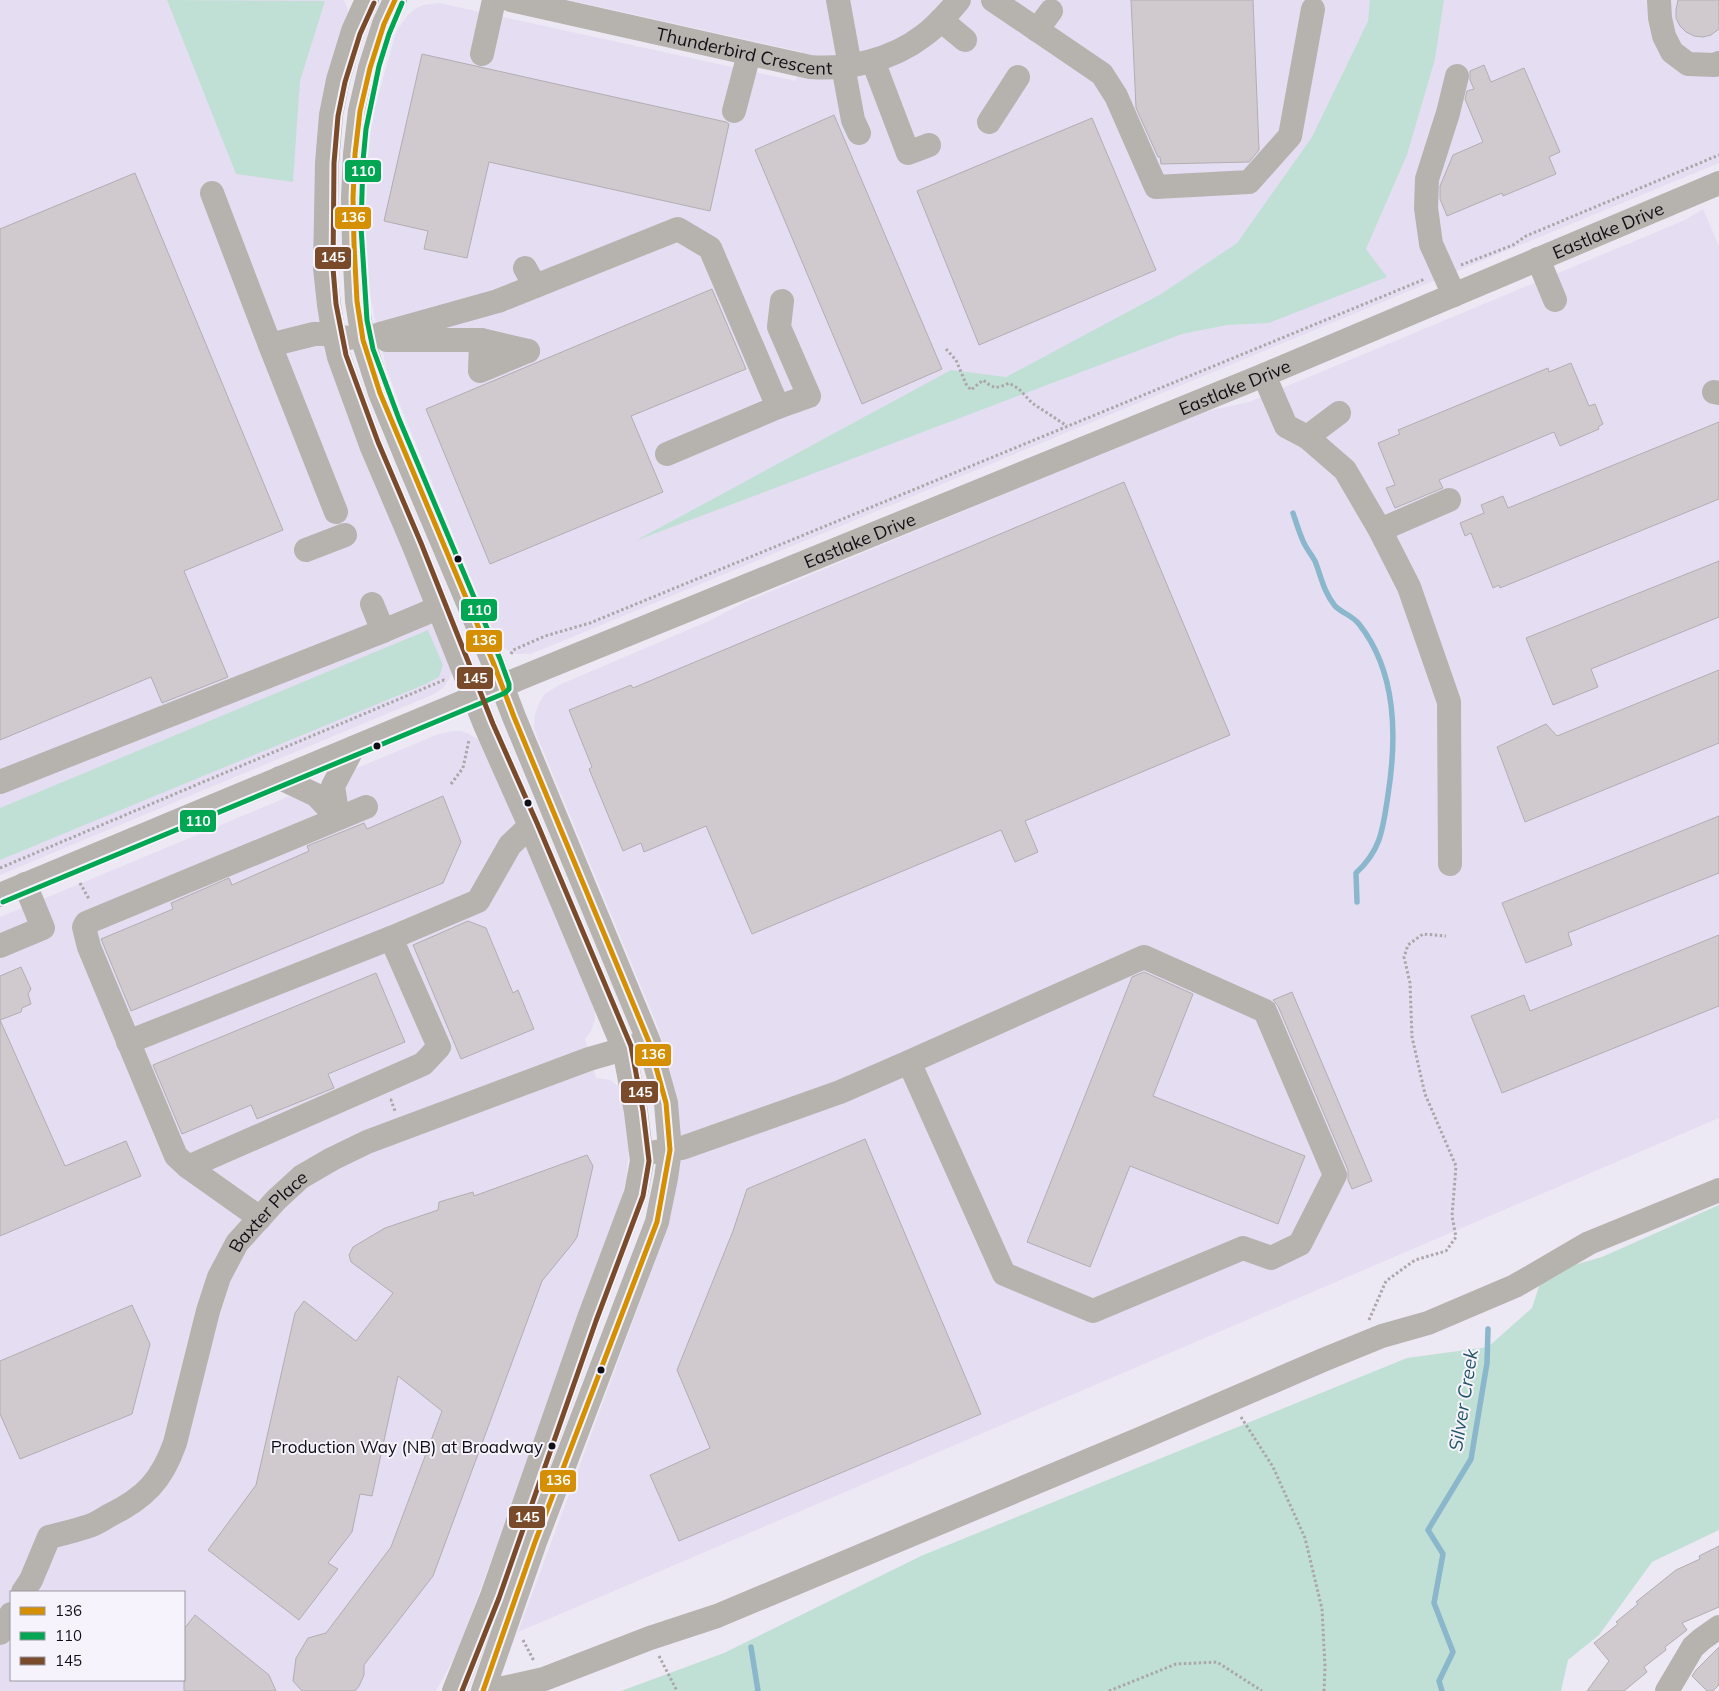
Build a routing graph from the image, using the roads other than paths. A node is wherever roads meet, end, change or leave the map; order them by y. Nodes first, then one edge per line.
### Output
1 (367, 0) edge
2 (395, 0) edge
3 (494, 0) edge
4 (511, 0) edge
5 (838, 0) edge
6 (959, 0) edge
7 (994, 0) edge
8 (1659, 0) edge
9 (1313, 9) dead end
10 (941, 20) junction
11 (965, 40) dead end
12 (482, 54) dead end
13 (749, 54) junction
14 (873, 61) junction
15 (1719, 63) edge
16 (846, 66) junction
17 (1457, 76) dead end
18 (1018, 77) dead end
19 (734, 111) dead end
20 (989, 122) dead end
21 (859, 134) dead end
22 (929, 145) dead end
23 (1719, 184) edge
24 (212, 192) dead end
25 (1538, 260) junction
26 (1454, 295) junction
27 (1555, 300) dead end
28 (782, 301) dead end
29 (334, 336) junction
30 (363, 340) junction
31 (481, 340) dead end
32 (270, 345) junction
33 (1264, 375) junction
34 (778, 407) junction
35 (1339, 413) dead end
36 (1307, 437) junction
37 (667, 454) dead end
38 (1449, 500) dead end
39 (336, 512) dead end
40 (1380, 530) junction
41 (345, 535) dead end
42 (306, 550) dead end
43 (372, 604) dead end
44 (438, 608) junction
45 (383, 631) junction
46 (502, 686) junction
47 (474, 697) junction
48 (353, 748) junction
49 (280, 778) junction
50 (0, 782) edge
51 (366, 806) dead end
52 (338, 818) junction
53 (530, 826) junction
54 (1450, 864) dead end
55 (25, 884) junction
56 (0, 894) edge
57 (391, 938) junction
58 (0, 946) edge
59 (128, 1042) junction
60 (649, 1042) junction
61 (624, 1049) junction
62 (909, 1062) junction
63 (670, 1150) junction
64 (641, 1155) junction
65 (188, 1167) junction
66 (1719, 1190) edge
67 (260, 1218) junction
68 (25, 1591) edge
69 (10, 1616) edge
70 (1719, 1627) edge
71 (0, 1633) edge
72 (1675, 1688) edge
73 (484, 1689) edge
74 (454, 1691) edge

1 - 29 street
2 - 30 street
3 - 12 street
4 - 13 street, Thunderbird Crescent
5 - 16 street
6 - 10 street, Thunderbird Crescent
7 - 9 street
8 - 15 street
10 - 11 street
10 - 14 street, Thunderbird Crescent
13 - 16 street, Thunderbird Crescent
13 - 19 street
14 - 16 street, Thunderbird Crescent
14 - 22 street
16 - 21 street
17 - 26 street
18 - 20 street
23 - 25 street, Eastlake Drive
24 - 32 street
25 - 26 street, Eastlake Drive
25 - 27 street
26 - 33 street, Eastlake Drive
28 - 34 street
29 - 30 street
29 - 32 street
29 - 44 street
30 - 31 street
30 - 34 street
30 - 46 street
32 - 39 street
33 - 36 street
33 - 46 street, Eastlake Drive
34 - 37 street
35 - 36 street
36 - 40 street
38 - 40 street
40 - 54 street
41 - 42 street
43 - 45 street
44 - 45 street
44 - 47 street
45 - 50 street
46 - 47 street, Eastlake Drive
46 - 60 street
47 - 48 street, Eastlake Drive
47 - 53 street
48 - 49 street, Eastlake Drive
48 - 52 street
49 - 52 street
49 - 55 street, Eastlake Drive
51 - 52 street
52 - 59 street
53 - 57 street
53 - 61 street
55 - 56 street, Eastlake Drive
55 - 58 street
57 - 59 street
57 - 65 street
59 - 65 street
60 - 61 street, Baxter Place
60 - 63 street
61 - 64 street
61 - 67 street, Baxter Place
62 - 62 street
62 - 63 street
63 - 64 street
63 - 73 street
64 - 74 street
65 - 67 street
66 - 73 street
67 - 68 street, Baxter Place
69 - 71 street
70 - 72 street

